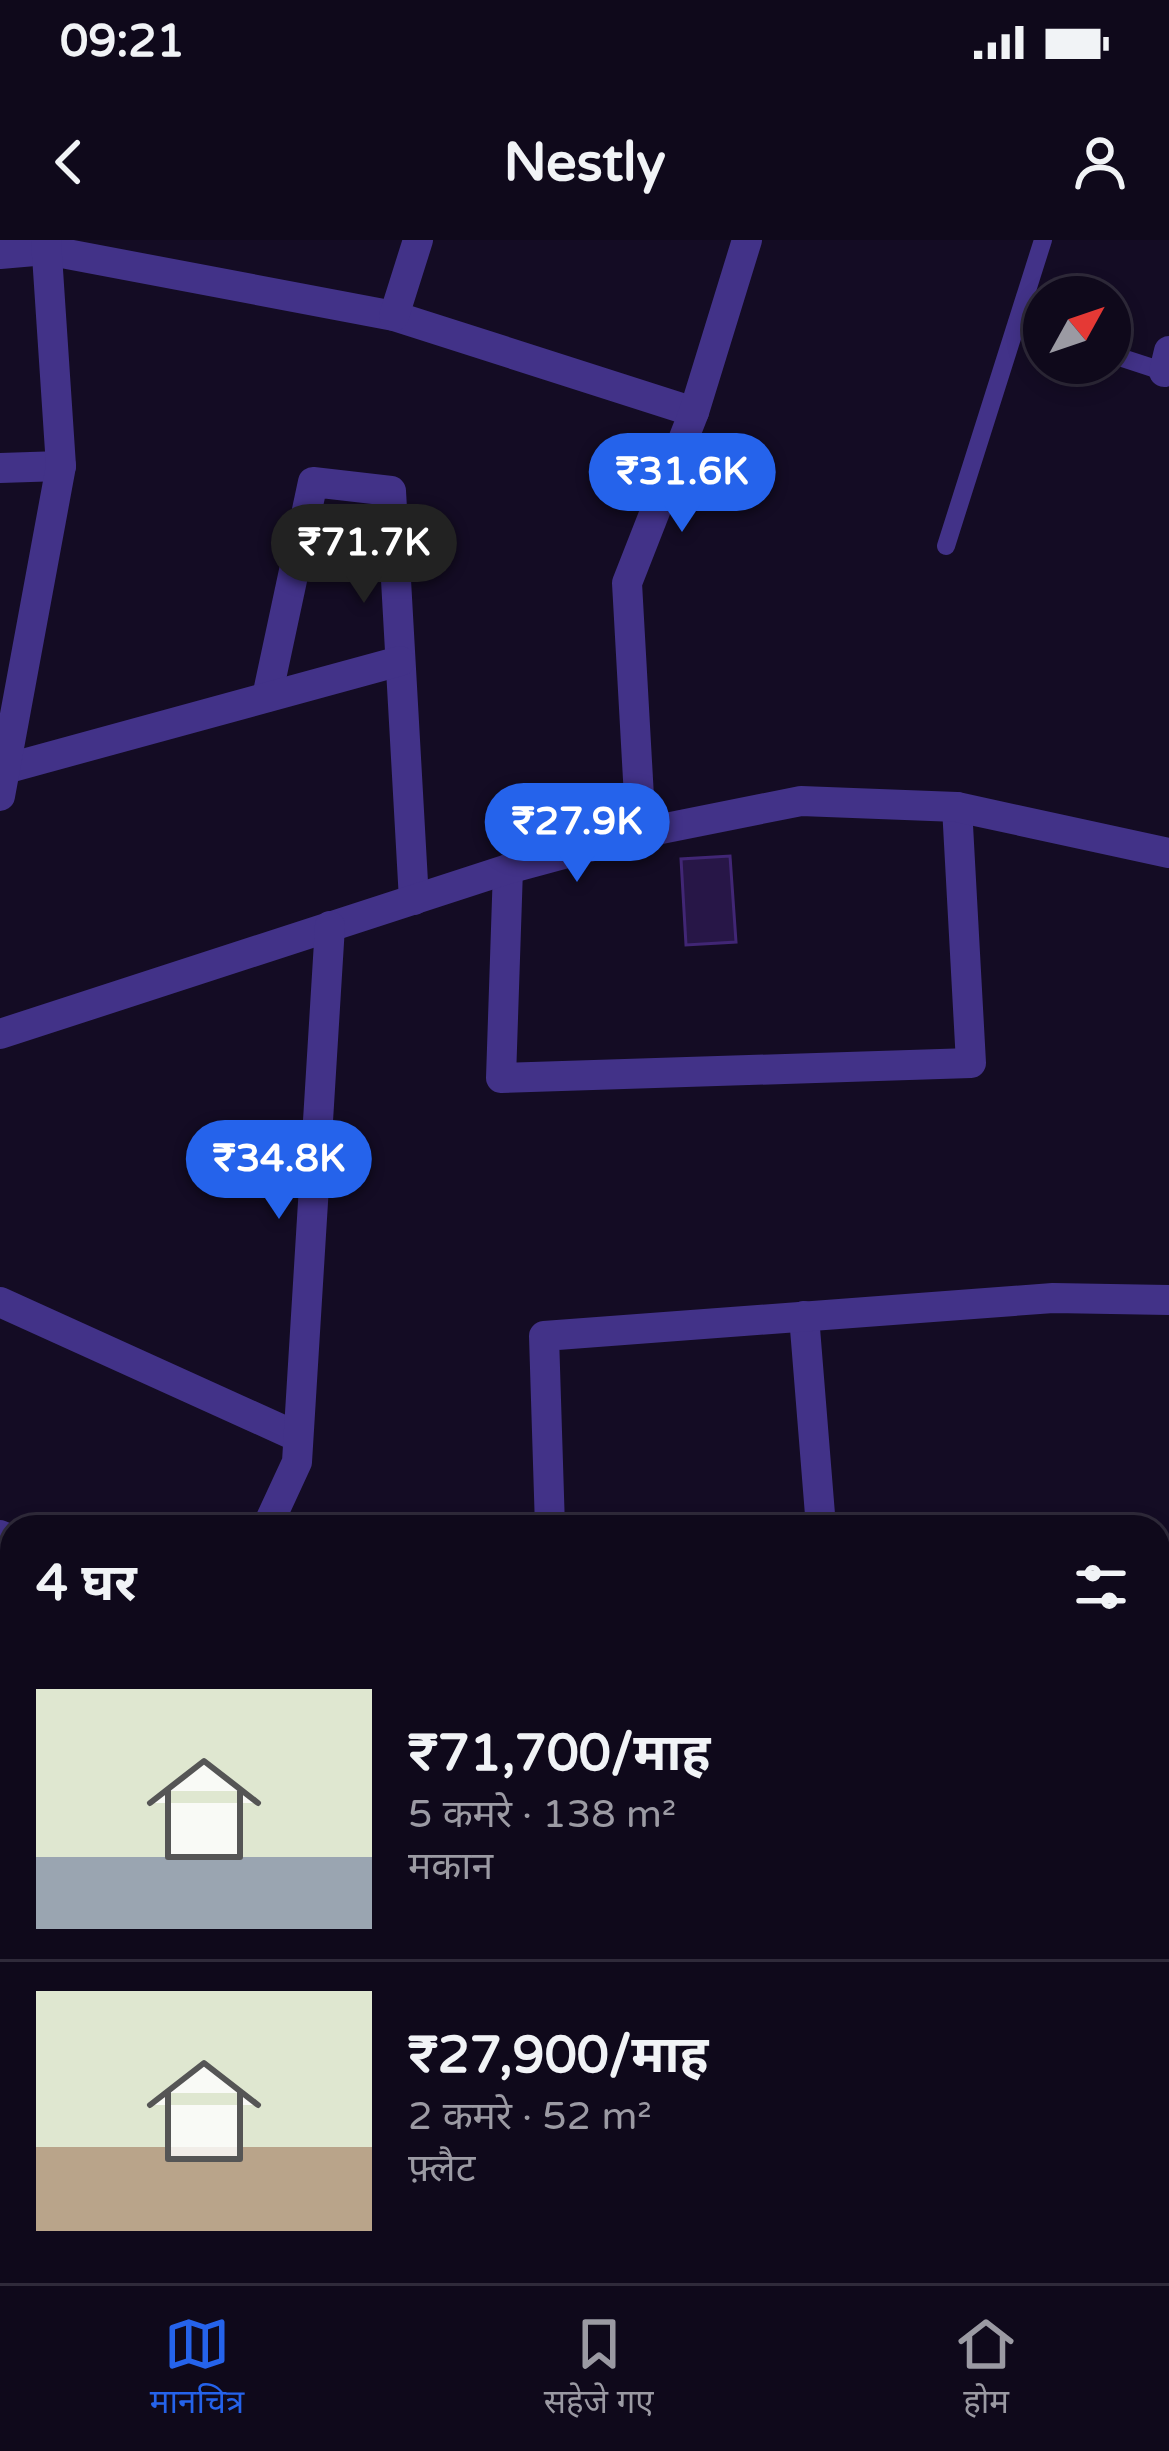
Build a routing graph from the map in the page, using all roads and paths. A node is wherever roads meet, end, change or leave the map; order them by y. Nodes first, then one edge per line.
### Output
1 (418, 240) edge
2 (747, 240) edge
3 (1043, 240) edge
4 (46, 245) edge
5 (0, 254) edge
6 (394, 316) junction
7 (1017, 323) junction
8 (1023, 325) edge
9 (1131, 358) edge
10 (1167, 365) edge
11 (694, 412) junction
12 (61, 466) junction
13 (0, 468) edge
14 (946, 546) dead end
15 (400, 661) junction
16 (266, 697) junction
17 (6, 727) edge
18 (2, 783) edge
19 (957, 808) junction
20 (641, 833) junction
21 (1169, 853) edge
22 (508, 869) junction
23 (414, 900) junction
24 (330, 926) junction
25 (0, 1034) edge
26 (1169, 1300) edge
27 (0, 1302) edge
28 (804, 1316) junction
29 (298, 1437) junction
30 (273, 1515) edge
31 (550, 1515) edge
32 (820, 1515) edge

1 - 6 street
2 - 11 street
3 - 7 lane
4 - 5 street
4 - 6 street
4 - 12 street
6 - 11 street
7 - 8 lane
7 - 14 lane
9 - 10 lane
11 - 20 street
12 - 13 street
12 - 17 street
15 - 16 street
15 - 16 street
15 - 23 street
16 - 18 street
17 - 18 street
19 - 20 street
19 - 21 street
19 - 22 street
20 - 22 street
22 - 23 street
23 - 24 street
24 - 25 street
24 - 29 street
26 - 28 street
27 - 29 street
28 - 31 street
28 - 32 street
29 - 30 street

